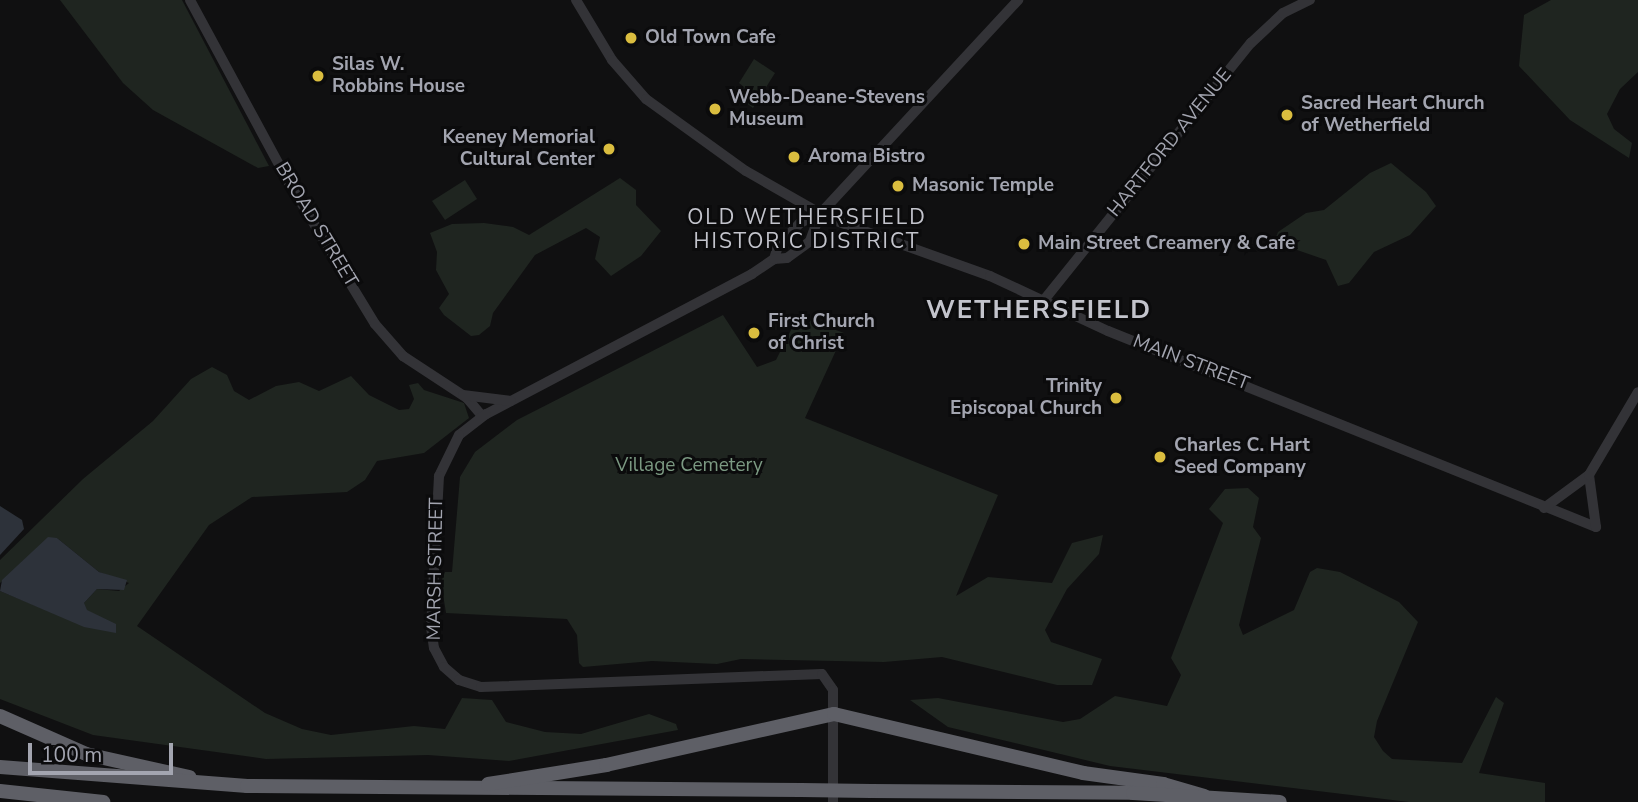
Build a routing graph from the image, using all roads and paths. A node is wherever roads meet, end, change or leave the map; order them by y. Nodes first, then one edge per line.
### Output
1 (190, 0) edge
2 (576, 0) edge
3 (1018, 0) edge
4 (1310, 0) edge
5 (820, 214) junction
6 (774, 259) junction
7 (1044, 300) junction
8 (1638, 392) edge
9 (460, 394) junction
10 (512, 401) junction
11 (482, 416) junction
12 (1589, 475) junction
13 (1544, 508) junction
14 (834, 714) junction
15 (0, 716) edge
16 (0, 767) edge
17 (213, 785) junction
18 (479, 789) junction
19 (0, 791) edge
20 (1204, 796) junction
21 (103, 802) edge
22 (833, 802) edge
23 (1279, 802) edge

1 - 9 street, BROAD STREET
2 - 5 street, MAIN STREET
3 - 5 street
4 - 7 street, HARTFORD AVENUE
5 - 6 street, MARSH STREET
5 - 6 street, MARSH STREET
5 - 7 street, MAIN STREET
6 - 10 street, MARSH STREET
7 - 13 street, MAIN STREET
8 - 12 street
9 - 10 street
9 - 11 street, BROAD STREET
10 - 11 street, MARSH STREET
11 - 14 street, MARSH STREET
12 - 13 street
12 - 13 street, MAIN STREET
14 - 18 highway
14 - 20 highway
14 - 22 street
15 - 17 highway
16 - 17 highway
17 - 18 highway
18 - 20 highway, bridge
19 - 21 highway
20 - 23 highway

